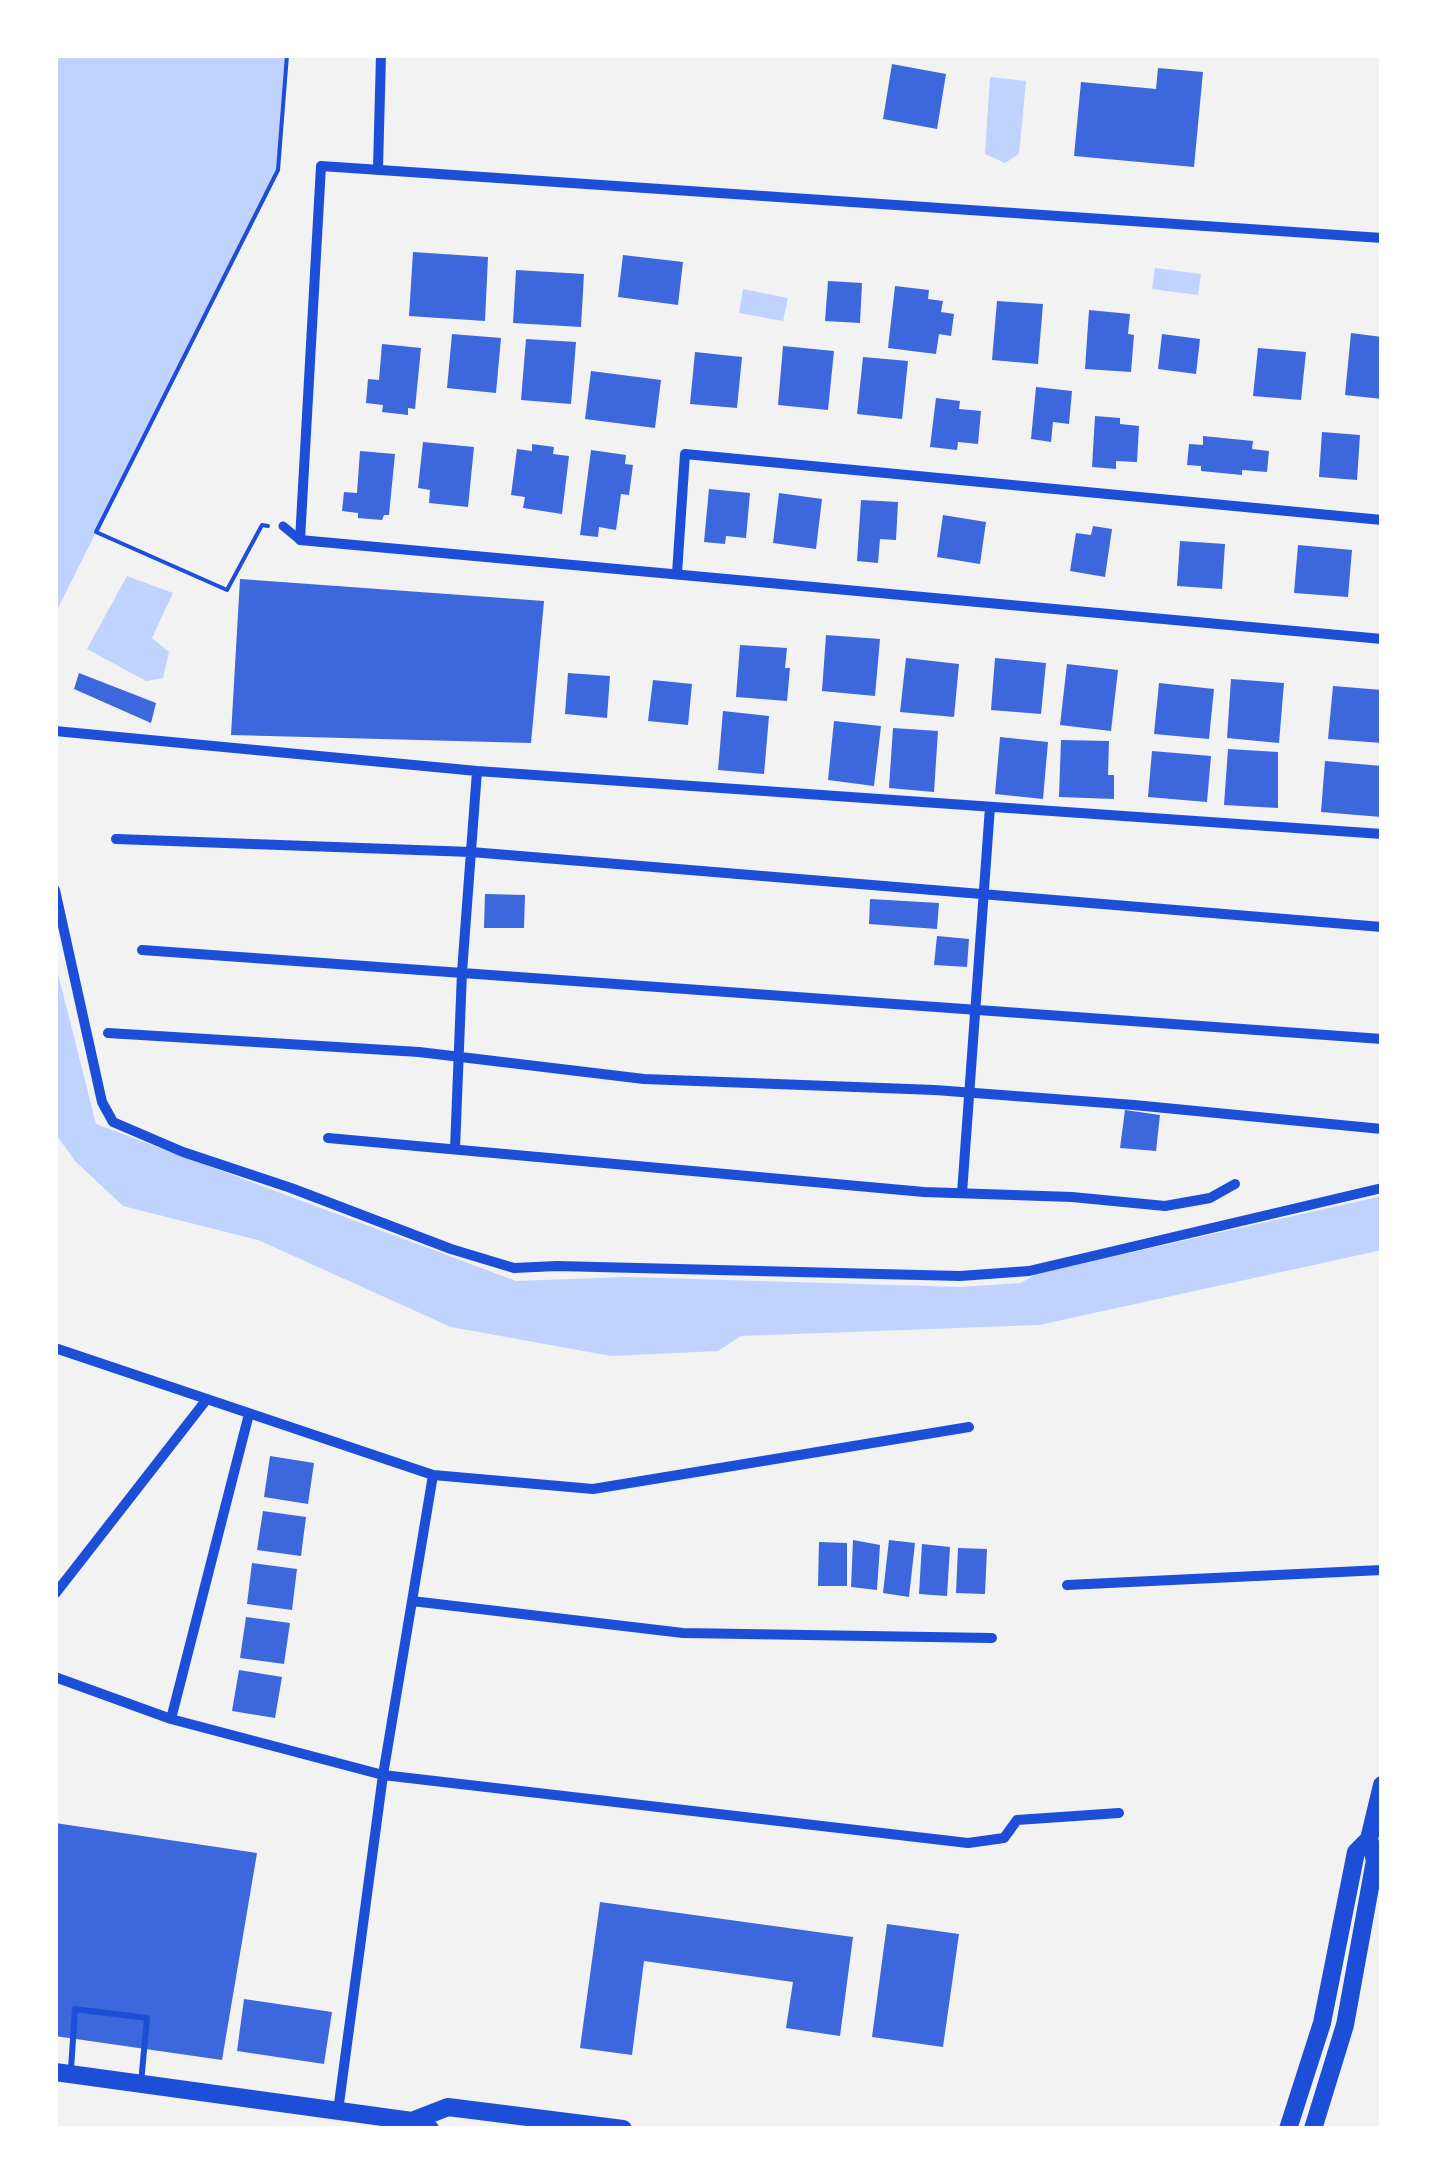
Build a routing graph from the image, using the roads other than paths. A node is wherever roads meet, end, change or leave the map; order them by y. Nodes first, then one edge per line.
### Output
1 (381, 55) edge
2 (378, 168) junction
3 (1382, 238) edge
4 (1382, 520) edge
5 (283, 526) road end
6 (300, 540) junction
7 (677, 573) junction
8 (1382, 639) edge
9 (55, 731) edge
10 (477, 771) junction
11 (990, 807) junction
12 (1382, 834) edge
13 (116, 839) dead end
14 (471, 852) junction
15 (55, 890) edge
16 (983, 894) junction
17 (1382, 927) edge
18 (142, 950) dead end
19 (462, 972) junction
20 (975, 1009) junction
21 (108, 1033) dead end
22 (1382, 1039) edge
23 (458, 1057) junction
24 (968, 1093) junction
25 (1382, 1129) edge
26 (328, 1138) dead end
27 (455, 1149) junction
28 (1235, 1184) dead end
29 (1382, 1188) edge
30 (962, 1193) junction
31 (55, 1348) edge
32 (207, 1399) junction
33 (249, 1414) junction
34 (969, 1428) dead end
35 (433, 1476) junction
36 (1382, 1570) edge
37 (1067, 1585) dead end
38 (55, 1594) edge
39 (412, 1601) junction
40 (992, 1638) dead end
41 (55, 1677) edge
42 (171, 1719) junction
43 (383, 1775) junction
44 (1382, 1785) edge
45 (1118, 1813) dead end
46 (1369, 1838) junction
47 (63, 2074) edge
48 (141, 2084) junction
49 (338, 2112) junction
50 (421, 2125) edge
51 (624, 2129) edge
52 (1288, 2129) edge
53 (1313, 2129) edge

1 - 2 street
2 - 3 street
2 - 6 street
4 - 7 street
5 - 6 street
6 - 7 street
7 - 8 street
9 - 10 street
10 - 11 street
10 - 14 street
11 - 12 street
11 - 16 street
13 - 14 street
14 - 16 street
14 - 19 street
15 - 29 street
16 - 17 street
16 - 20 street
18 - 19 street
19 - 20 street
19 - 23 street
20 - 22 street
20 - 24 street
21 - 23 street
23 - 24 street
23 - 27 street
24 - 25 street
24 - 30 street
26 - 27 street
27 - 30 street
28 - 30 street
31 - 32 street
32 - 33 street
32 - 38 street
33 - 35 street
33 - 42 street
34 - 35 street
35 - 39 street
36 - 37 street
39 - 40 street
39 - 43 street
41 - 42 street
42 - 43 street
43 - 45 street
43 - 49 street
44 - 46 main road
46 - 52 main road
46 - 53 main road
47 - 48 main road
47 - 48 lane
48 - 49 main road
49 - 50 main road
50 - 51 main road

